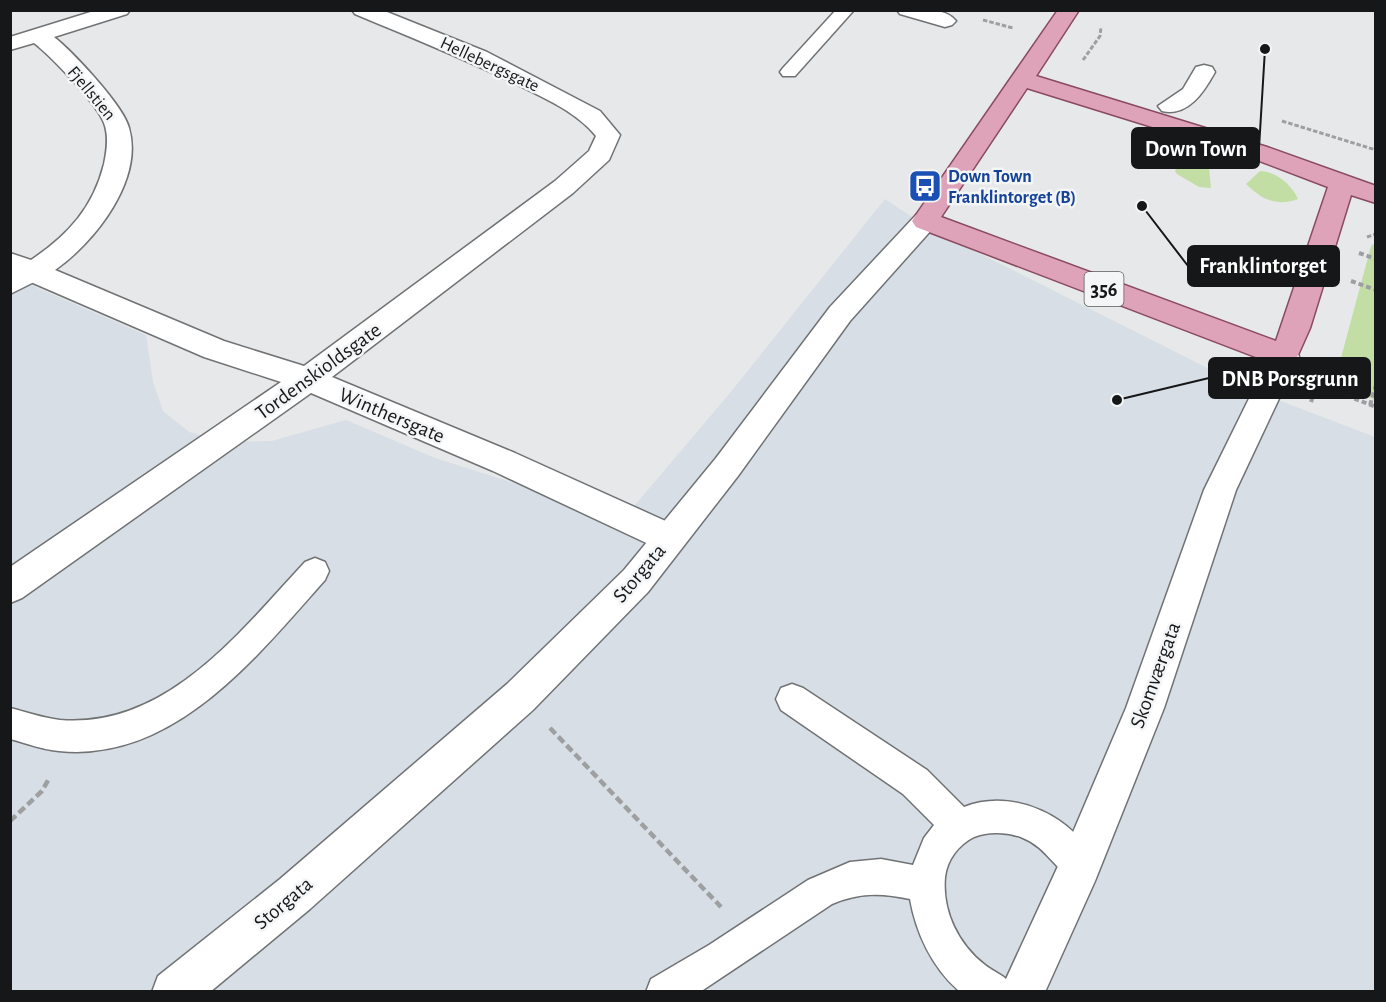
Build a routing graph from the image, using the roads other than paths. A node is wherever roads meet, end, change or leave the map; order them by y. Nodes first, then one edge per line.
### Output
1 (120, 10) edge
2 (363, 10) edge
3 (846, 10) edge
4 (907, 10) edge
5 (1068, 10) edge
6 (945, 21) dead end
7 (39, 36) junction
8 (10, 44) edge
9 (789, 72) dead end
10 (1204, 72) dead end
11 (1023, 79) junction
12 (1170, 106) dead end
13 (608, 135) joint
14 (1342, 183) junction
15 (1376, 195) edge
16 (925, 221) junction
17 (18, 273) edge
18 (1284, 356) junction
19 (309, 379) junction
20 (669, 538) junction
21 (315, 571) dead end
22 (10, 587) edge
23 (792, 699) dead end
24 (10, 723) edge
25 (959, 826) junction
26 (1080, 867) junction
27 (927, 885) junction
28 (174, 992) edge
29 (664, 992) edge
30 (996, 992) edge
31 (1022, 992) edge

1 - 7 street
2 - 13 street, Hellebergsgate
3 - 9 lane
4 - 6 street
5 - 11 main road, Storgata
7 - 8 street
7 - 17 street, Fjellstien
10 - 12 street
11 - 14 main road
11 - 16 main road, Storgata
13 - 19 street, Tordenskioldsgate
14 - 15 main road
14 - 18 main road, Skomværgata
16 - 18 main road, 356
16 - 20 street, Storgata
17 - 19 street, Winthersgate
18 - 26 street, Skomværgata
19 - 20 street, Winthersgate
19 - 22 street, Tordenskioldsgate
20 - 28 street, Storgata
21 - 24 lane
23 - 25 lane
25 - 26 lane
25 - 27 lane
26 - 31 street, Skomværgata
27 - 29 lane
27 - 30 lane

